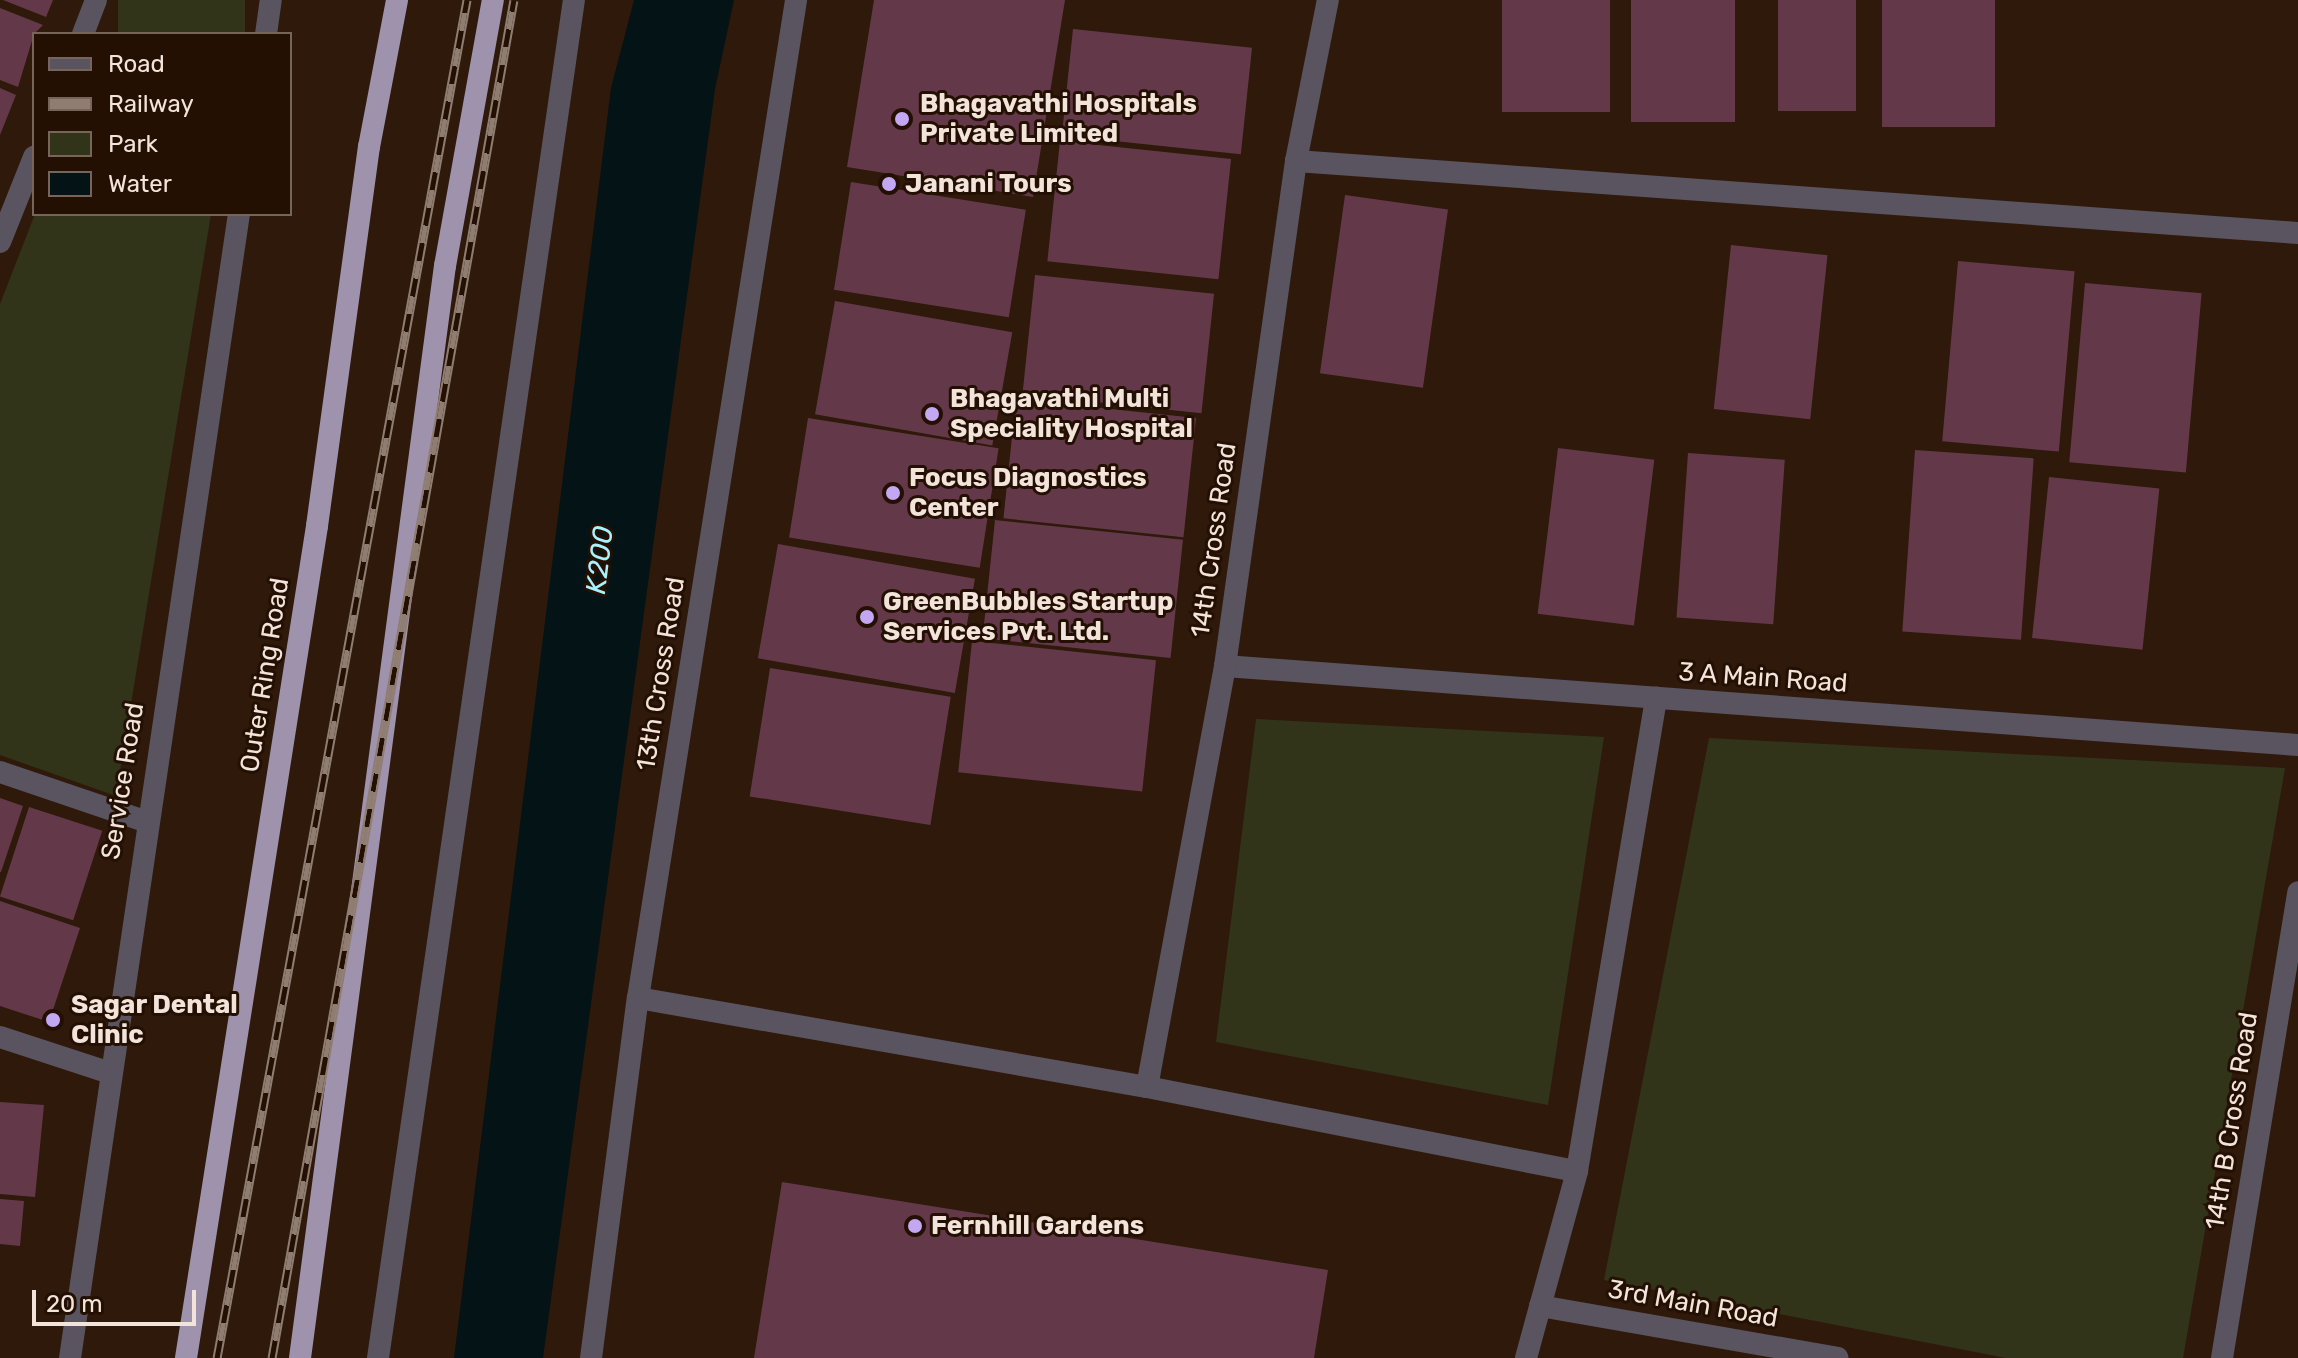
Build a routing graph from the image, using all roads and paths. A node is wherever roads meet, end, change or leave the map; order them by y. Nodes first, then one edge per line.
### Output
1 (96, 0) edge
2 (271, 0) edge
3 (397, 0) edge
4 (493, 0) edge
5 (574, 0) edge
6 (796, 0) edge
7 (1328, 0) edge
8 (84, 32) edge
9 (266, 32) edge
10 (1296, 161) junction
11 (32, 162) edge
12 (239, 216) edge
13 (2298, 233) edge
14 (0, 242) edge
15 (1225, 666) junction
16 (1656, 698) junction
17 (2298, 745) edge
18 (0, 772) edge
19 (145, 821) junction
20 (2298, 892) edge
21 (638, 998) junction
22 (0, 1037) edge
23 (110, 1073) junction
24 (1147, 1087) junction
25 (1577, 1171) junction
26 (1540, 1306) junction
27 (70, 1358) edge
28 (186, 1358) edge
29 (300, 1358) edge
30 (378, 1358) edge
31 (591, 1358) edge
32 (1526, 1358) edge
33 (1837, 1358) edge
34 (2222, 1358) edge

1 - 8 street
2 - 9 street
3 - 28 highway, Outer Ring Road
4 - 29 highway
5 - 30 street
6 - 21 street, 13th Cross Road
7 - 10 street, 14th Cross Road
10 - 13 street
10 - 15 street, 14th Cross Road
11 - 14 street
12 - 19 street, Service Road
15 - 16 street, 3 A Main Road
15 - 24 street, 14th Cross Road
16 - 17 street, 3 A Main Road
16 - 25 street
18 - 19 street
19 - 23 street, Service Road
20 - 34 street, 14th B Cross Road
21 - 24 street
21 - 31 street, 13th Cross Road
22 - 23 street
23 - 27 street, Service Road
24 - 25 street
25 - 26 street
26 - 32 street
26 - 33 street, 3rd Main Road

